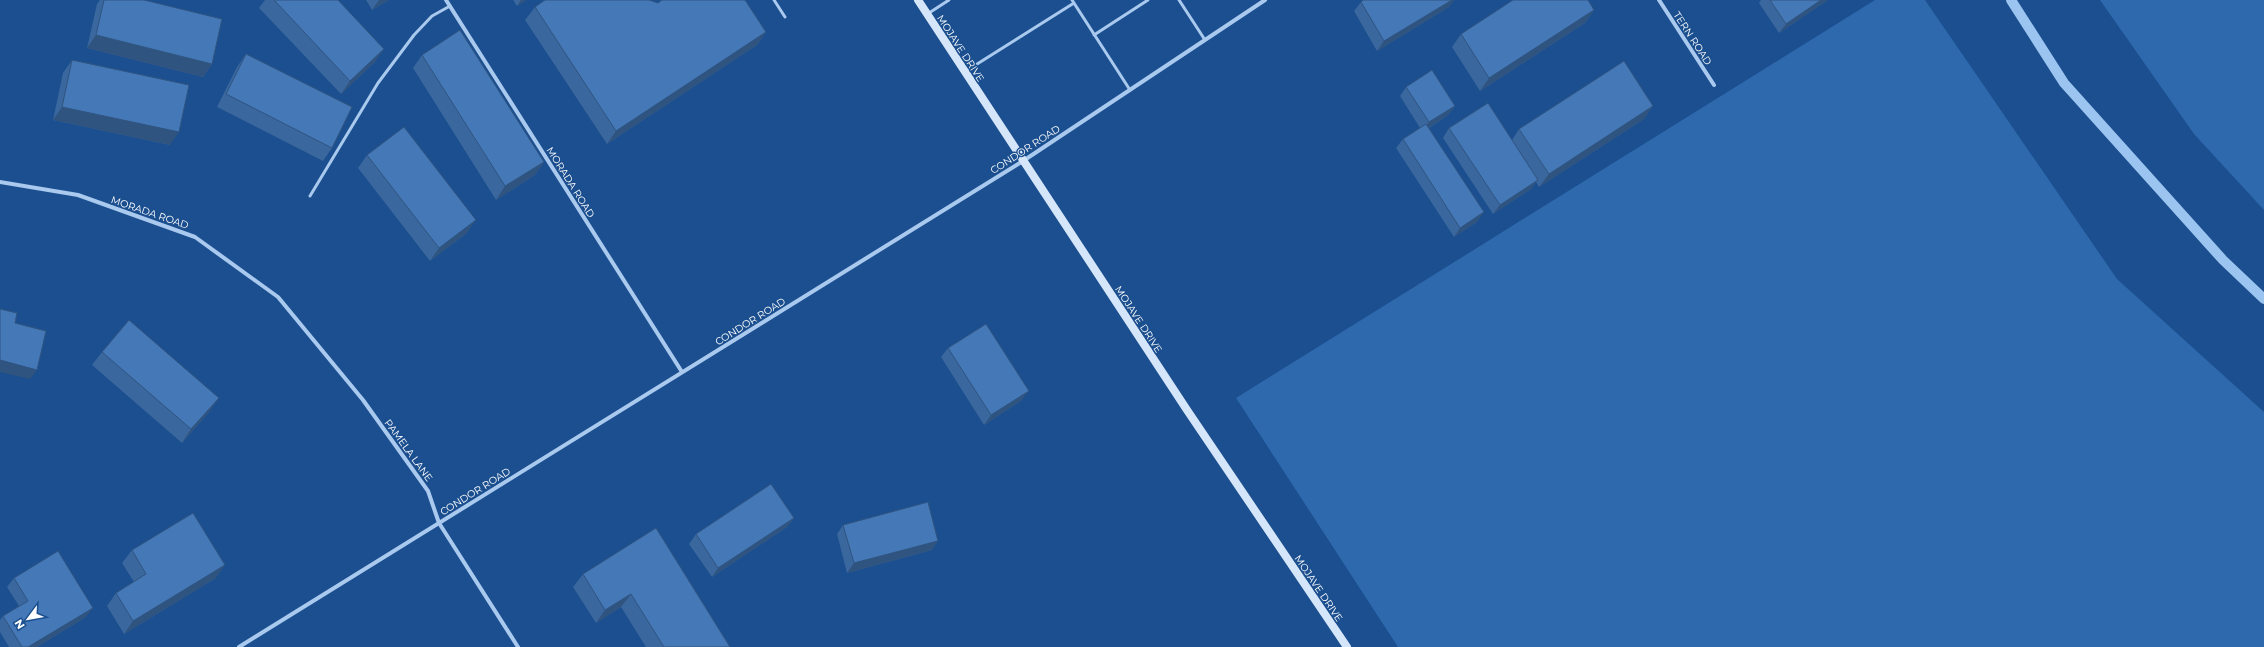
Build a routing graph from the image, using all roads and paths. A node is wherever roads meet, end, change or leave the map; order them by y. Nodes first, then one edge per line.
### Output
1 (446, 0) edge
2 (774, 0) edge
3 (918, 0) edge
4 (949, 0) edge
5 (1148, 0) edge
6 (1179, 0) edge
7 (1265, 0) edge
8 (1659, 0) edge
9 (1073, 2) edge
10 (450, 6) junction
11 (927, 14) junction
12 (785, 17) dead end
13 (1094, 35) junction
14 (1206, 40) junction
15 (964, 72) junction
16 (1714, 85) dead end
17 (1130, 90) junction
18 (1023, 161) junction
19 (0, 182) edge
20 (310, 196) dead end
21 (278, 297) joint
22 (682, 372) junction
23 (439, 523) junction
24 (239, 647) edge
25 (518, 647) edge
26 (1347, 647) edge

1 - 10 street, MORADA ROAD
2 - 12 lane
3 - 11 main road, MOJAVE DRIVE
4 - 11 lane
5 - 13 lane
6 - 14 lane
7 - 14 street, CONDOR ROAD
8 - 16 street, TERN ROAD
9 - 13 lane
9 - 15 lane
10 - 20 lane
10 - 22 street, MORADA ROAD
11 - 15 main road, MOJAVE DRIVE
13 - 17 lane
14 - 17 street, CONDOR ROAD
15 - 18 main road, MOJAVE DRIVE
17 - 18 street, CONDOR ROAD
18 - 22 street, CONDOR ROAD
18 - 26 main road, MOJAVE DRIVE
19 - 21 street, MORADA ROAD
21 - 23 street, PAMELA LANE
22 - 23 street, CONDOR ROAD
23 - 24 street, CONDOR ROAD
23 - 25 street, PAMELA LANE

